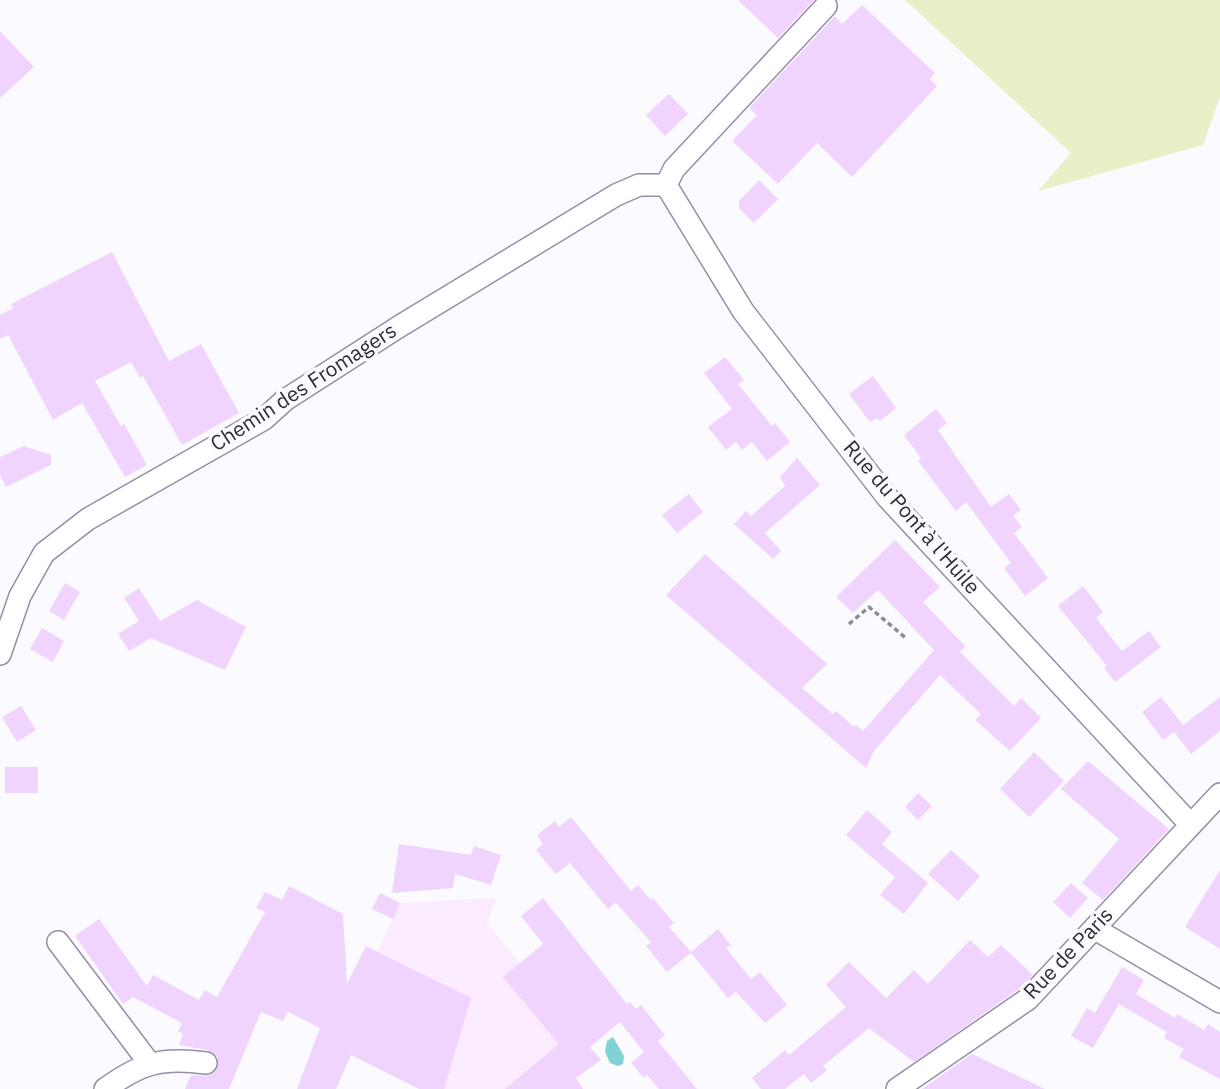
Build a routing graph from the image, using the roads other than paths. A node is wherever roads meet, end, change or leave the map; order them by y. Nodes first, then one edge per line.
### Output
1 (826, 6) dead end
2 (666, 185) junction
3 (0, 654) edge
4 (1220, 793) edge
5 (1190, 824) junction
6 (1095, 929) junction
7 (58, 942) dead end
8 (1220, 1002) edge
9 (206, 1063) dead end
10 (150, 1064) junction
11 (105, 1089) edge
12 (897, 1089) edge

1 - 2 street
2 - 3 street, Chemin des Fromagers
2 - 5 street, Rue du Pont à l'Huile
4 - 5 street, Rue de Paris
5 - 6 street, Rue de Paris
6 - 8 street
6 - 12 street, Rue de Paris
7 - 10 street
9 - 10 street
10 - 11 street

